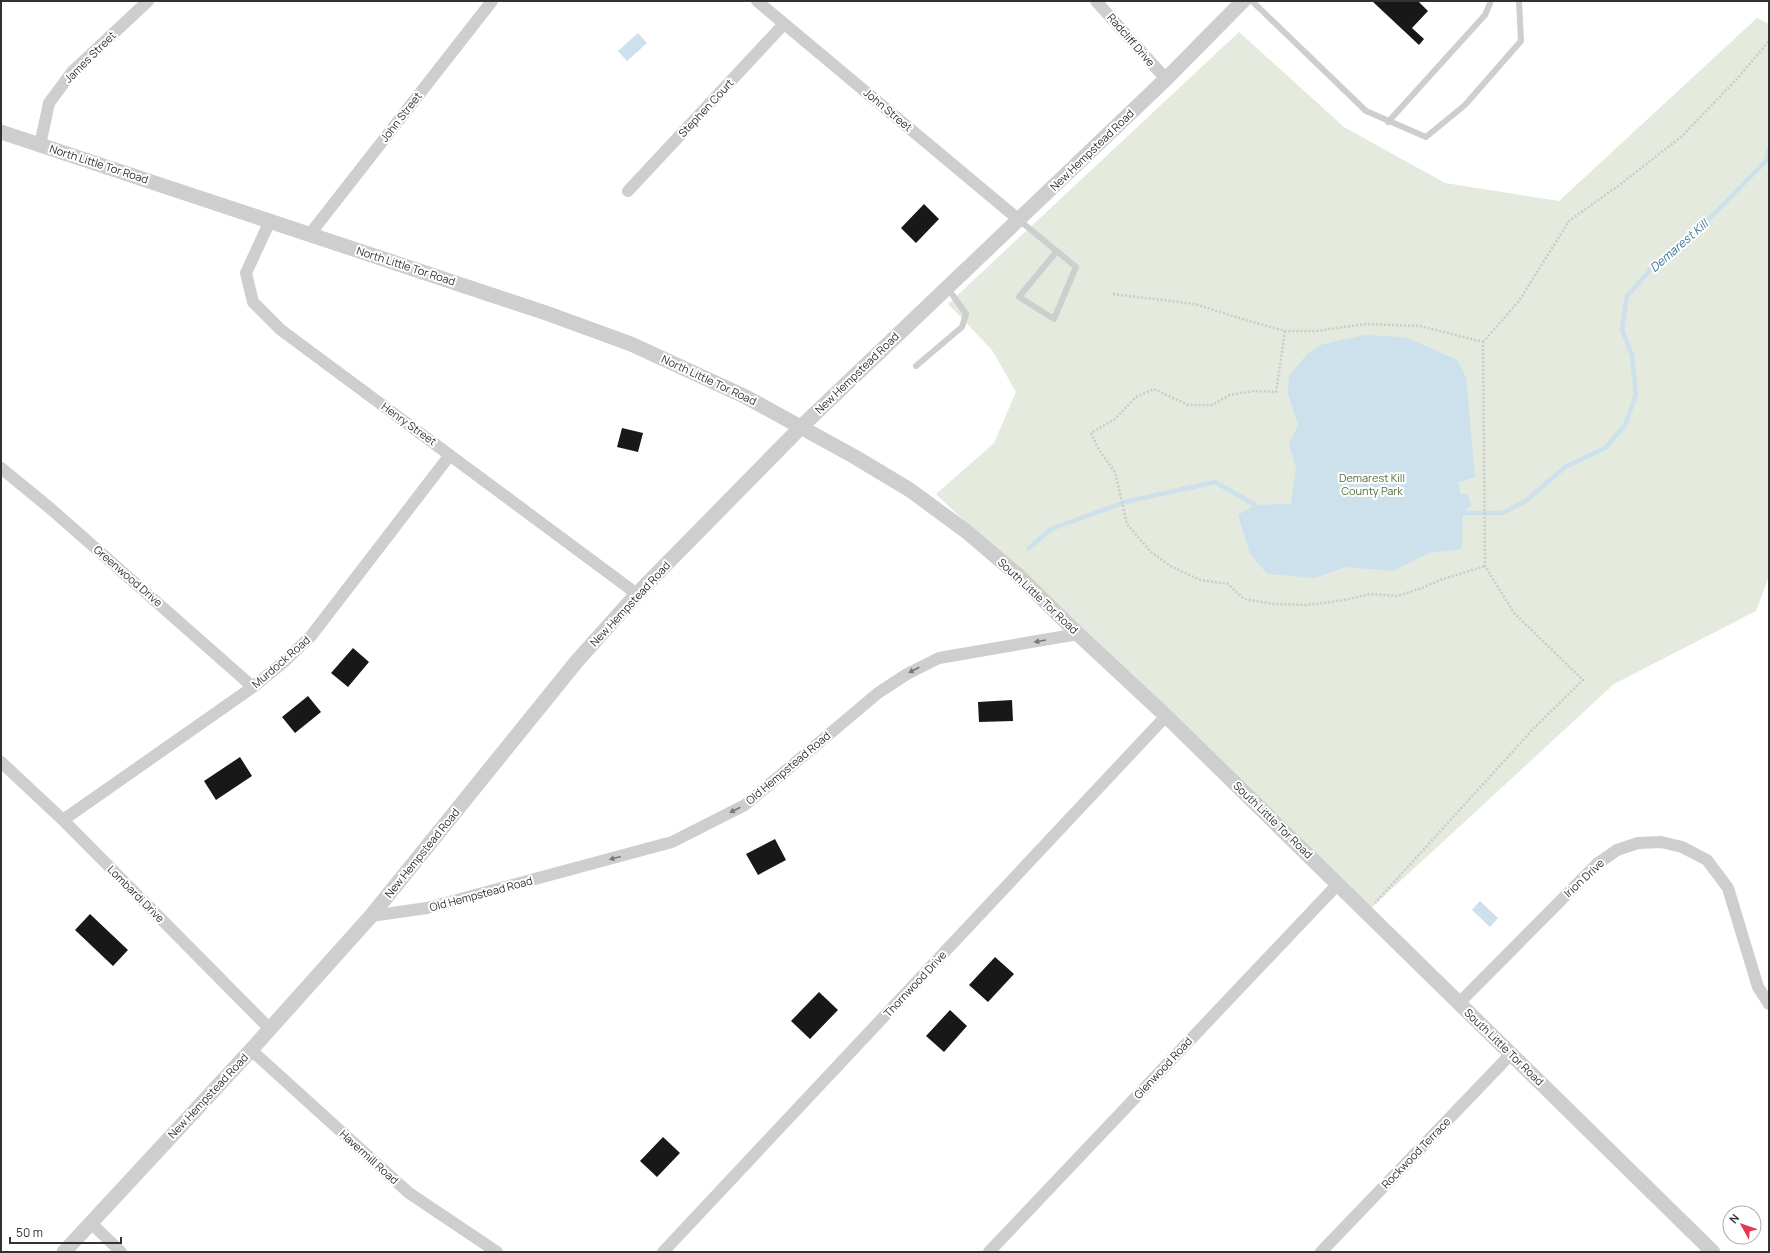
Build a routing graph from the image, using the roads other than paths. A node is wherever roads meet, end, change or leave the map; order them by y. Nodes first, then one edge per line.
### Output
1 (148, 1) edge
2 (492, 1) edge
3 (757, 1) edge
4 (1096, 1) edge
5 (1243, 1) edge
6 (1252, 1) edge
7 (1491, 1) edge
8 (1519, 1) edge
9 (784, 24) junction
10 (1166, 79) junction
11 (1388, 122) junction
12 (1, 132) edge
13 (40, 145) junction
14 (628, 191) dead end
15 (1019, 220) junction
16 (270, 221) junction
17 (310, 234) junction
18 (1057, 251) junction
19 (947, 287) junction
20 (916, 366) dead end
21 (802, 426) junction
22 (450, 455) junction
23 (1, 468) edge
24 (637, 594) junction
25 (1078, 634) junction
26 (253, 687) junction
27 (1166, 716) junction
28 (1, 762) edge
29 (63, 820) junction
30 (1338, 884) junction
31 (371, 916) junction
32 (1459, 1003) junction
33 (1769, 1004) edge
34 (269, 1028) junction
35 (251, 1050) junction
36 (1511, 1054) junction
37 (91, 1223) junction
38 (64, 1252) edge
39 (121, 1252) edge
40 (497, 1252) edge
41 (663, 1252) edge
42 (989, 1252) edge
43 (1321, 1252) edge
44 (1713, 1252) edge

1 - 13 street, James Street
2 - 17 street, John Street
3 - 9 street, John Street
4 - 10 street, Radcliff Drive
5 - 10 street, New Hempstead Road
6 - 11 lane
7 - 11 lane
8 - 11 lane
9 - 14 street, Stephen Court
9 - 15 street, John Street
10 - 15 street, New Hempstead Road
12 - 13 street, North Little Tor Road
13 - 16 street, North Little Tor Road
15 - 18 lane
15 - 19 street, New Hempstead Road
16 - 17 street, North Little Tor Road
16 - 22 street, Henry Street
17 - 21 street, North Little Tor Road
18 - 18 lane
19 - 20 lane
19 - 21 street, New Hempstead Road
21 - 24 street, New Hempstead Road
21 - 25 street, South Little Tor Road
22 - 24 street, Henry Street
22 - 26 street, Murdock Road
23 - 26 street, Greenwood Drive
24 - 31 street, New Hempstead Road
25 - 27 street, South Little Tor Road
25 -> 31 street, Old Hempstead Road
26 - 29 street, Murdock Road
27 - 30 street, South Little Tor Road
27 - 41 street, Thornwood Drive
28 - 29 street, Lombardi Drive
29 - 34 street, Lombardi Drive
30 - 32 street, South Little Tor Road
30 - 42 street, Glenwood Road
31 - 34 street, New Hempstead Road
32 - 33 street, Irion Drive
32 - 36 street, South Little Tor Road
34 - 35 street, New Hempstead Road
35 - 37 street, New Hempstead Road
35 - 40 street, Havermill Road
36 - 43 street, Rockwood Terrace
36 - 44 street, South Little Tor Road
37 - 38 street, New Hempstead Road
37 - 39 street

